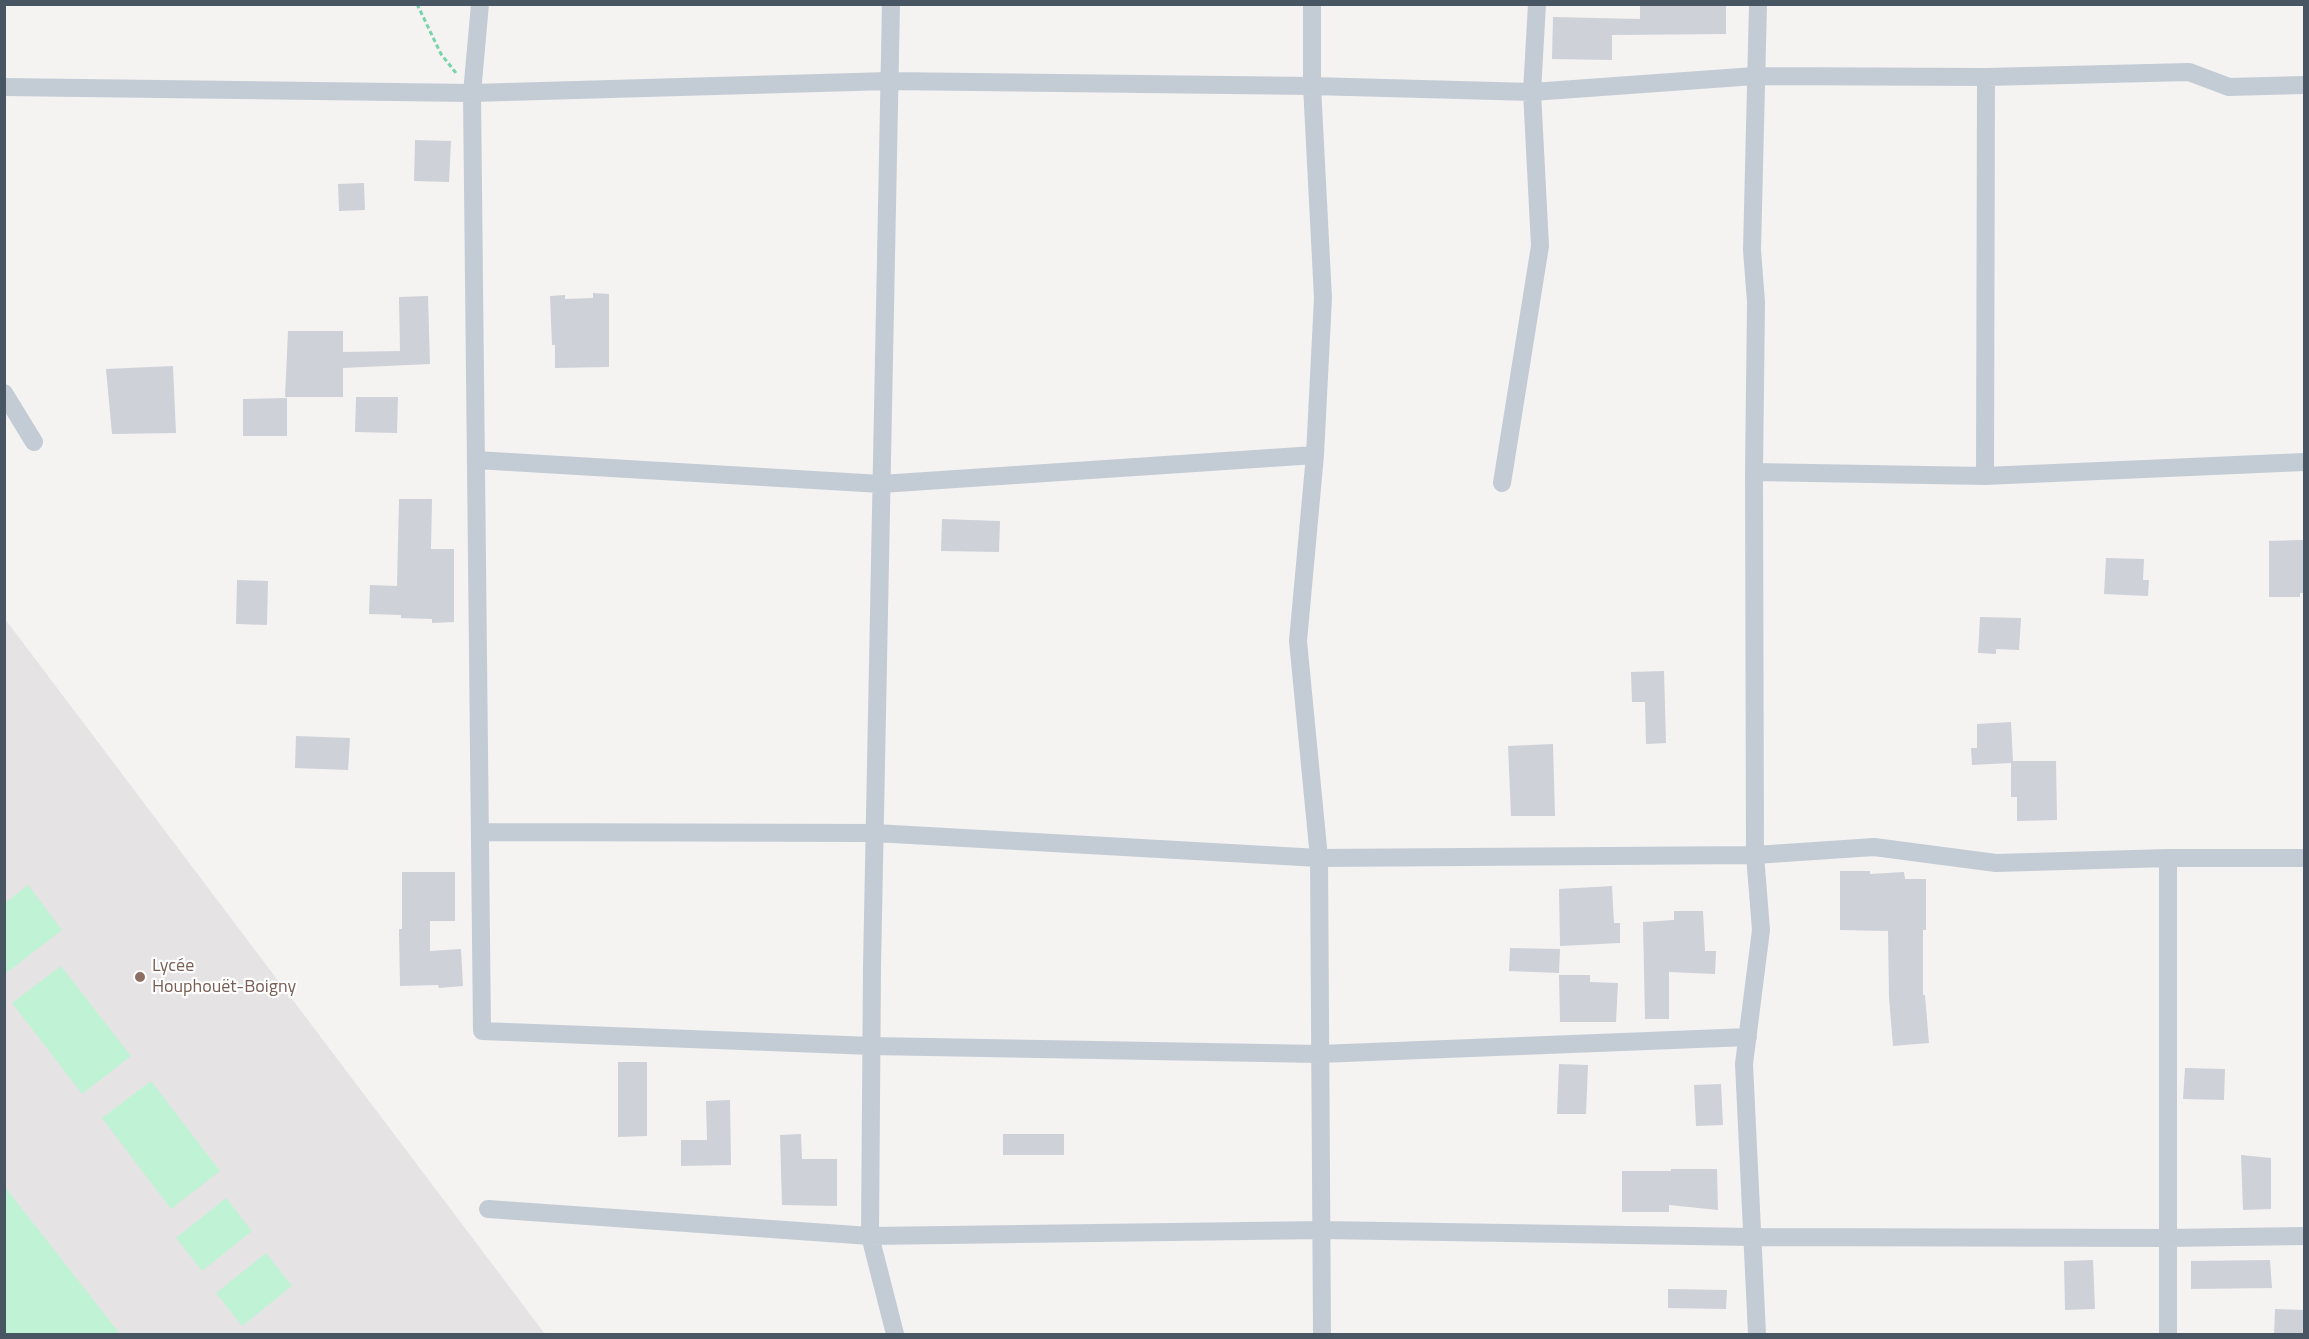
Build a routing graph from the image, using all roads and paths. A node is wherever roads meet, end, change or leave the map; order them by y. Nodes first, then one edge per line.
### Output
1 (417, 4) edge
2 (480, 4) edge
3 (891, 4) edge
4 (1312, 4) edge
5 (1537, 4) edge
6 (1758, 4) edge
7 (1755, 76) junction
8 (1986, 77) junction
9 (889, 81) junction
10 (2304, 85) edge
11 (1312, 86) junction
12 (4, 87) edge
13 (1532, 92) junction
14 (472, 93) junction
15 (4, 393) edge
16 (34, 442) dead end
17 (1315, 455) junction
18 (476, 460) junction
19 (2304, 462) edge
20 (1754, 472) junction
21 (1985, 476) junction
22 (1502, 483) dead end
23 (881, 484) junction
24 (480, 832) junction
25 (875, 833) junction
26 (1755, 855) junction
27 (1319, 858) junction
28 (2168, 858) junction
29 (2304, 858) edge
30 (1748, 1037) junction
31 (872, 1046) junction
32 (1320, 1054) junction
33 (488, 1209) dead end
34 (1322, 1230) junction
35 (870, 1236) junction
36 (2304, 1236) edge
37 (1752, 1238) junction
38 (2168, 1238) junction
39 (896, 1335) edge
40 (1322, 1335) edge
41 (1757, 1335) edge
42 (2168, 1335) edge

1 - 14 path
2 - 14 street
3 - 9 street
4 - 11 street
5 - 13 street
6 - 7 street
7 - 8 street
7 - 13 street
7 - 20 street
8 - 10 street
8 - 21 street
9 - 11 street
9 - 14 street
9 - 23 street
11 - 13 street
11 - 17 street
12 - 14 street
13 - 22 street
14 - 18 street
15 - 16 street
17 - 23 street
17 - 27 street
18 - 23 street
18 - 24 street
19 - 21 street
20 - 21 street
20 - 26 street
23 - 25 street
24 - 25 street
24 - 31 street
25 - 27 street
25 - 31 street
26 - 27 street
26 - 28 street
26 - 30 street
27 - 32 street
28 - 29 street
28 - 38 street
30 - 32 street
30 - 37 street
31 - 32 street
31 - 35 street
32 - 34 street
33 - 35 street
34 - 35 street
34 - 37 street
34 - 40 street
35 - 39 street
36 - 38 street
37 - 38 street
37 - 41 street
38 - 42 street

